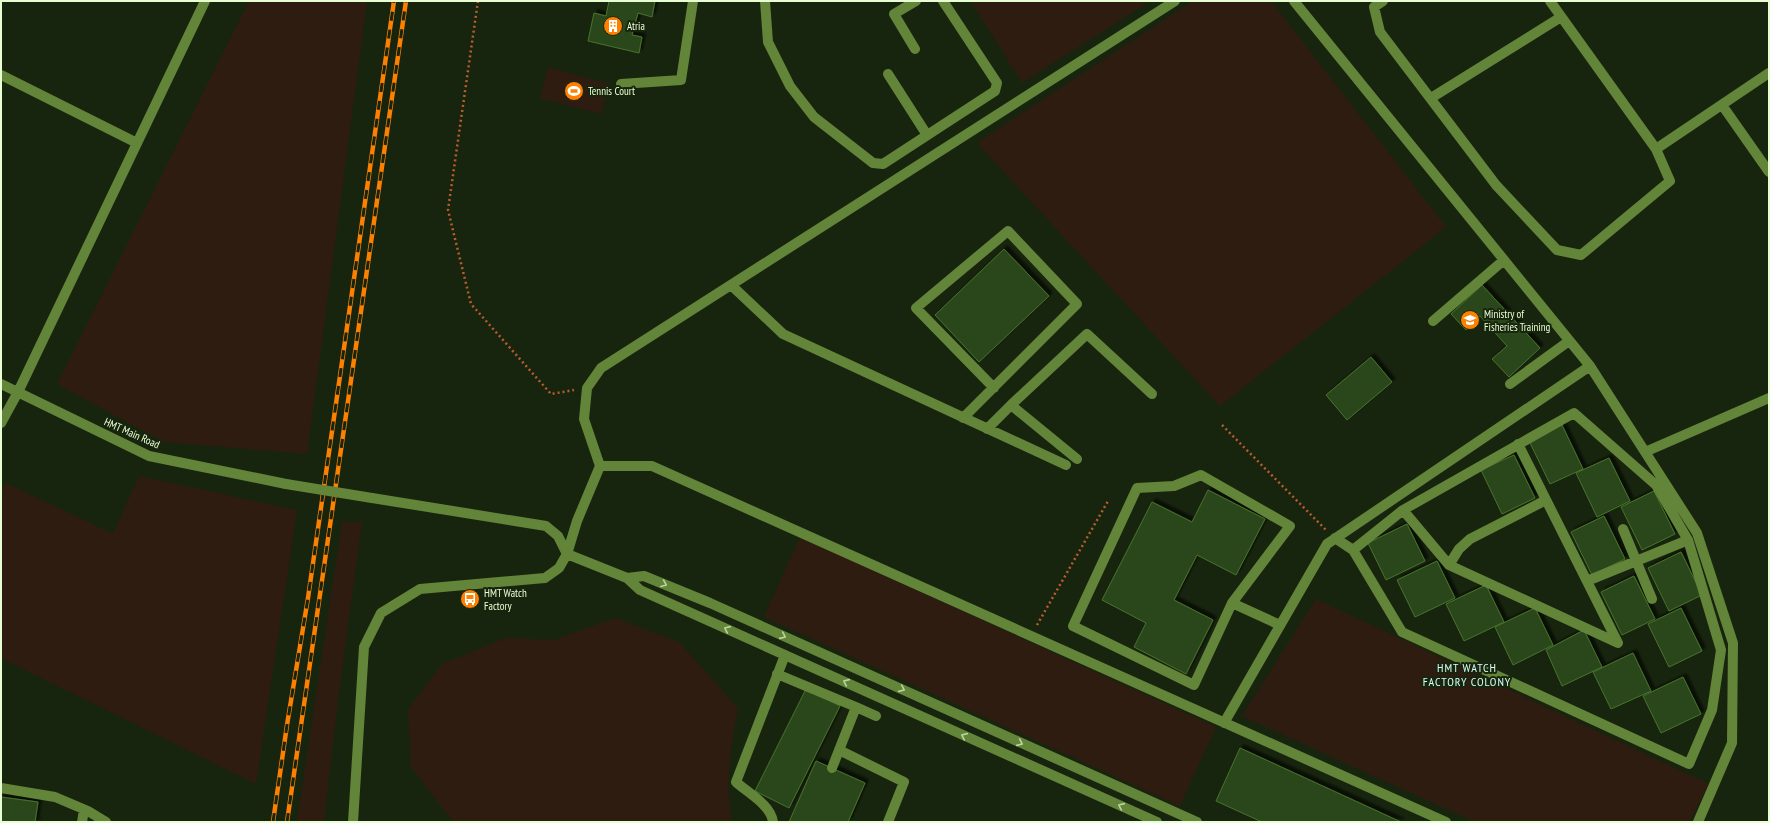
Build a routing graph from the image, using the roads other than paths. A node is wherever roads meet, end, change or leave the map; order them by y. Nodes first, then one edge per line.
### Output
1 (204, 1) edge
2 (693, 1) edge
3 (765, 1) edge
4 (916, 1) edge
5 (943, 1) edge
6 (1175, 1) edge
7 (1294, 1) edge
8 (1382, 1) edge
9 (1550, 1) edge
10 (1561, 17) junction
11 (915, 49) dead end
12 (1769, 73) edge
13 (888, 74) dead end
14 (1, 75) edge
15 (621, 84) dead end
16 (1431, 98) junction
17 (1722, 105) junction
18 (927, 135) junction
19 (137, 142) junction
20 (1656, 149) junction
21 (1769, 172) edge
22 (1504, 260) junction
23 (731, 285) junction
24 (1433, 321) dead end
25 (1569, 340) junction
26 (1590, 366) junction
27 (1, 384) edge
28 (1510, 384) dead end
29 (994, 388) junction
30 (18, 392) junction
31 (1152, 394) dead end
32 (1769, 398) edge
33 (1011, 405) junction
34 (963, 418) junction
35 (1, 423) edge
36 (987, 429) junction
37 (1518, 444) junction
38 (1645, 452) junction
39 (1077, 459) dead end
40 (1066, 465) dead end
41 (600, 466) junction
42 (1546, 500) junction
43 (1403, 510) junction
44 (1623, 529) dead end
45 (1334, 538) junction
46 (1688, 540) junction
47 (1353, 550) junction
48 (567, 554) junction
49 (1636, 561) junction
50 (1449, 565) junction
51 (627, 578) junction
52 (1587, 581) junction
53 (1652, 599) dead end
54 (1232, 603) junction
55 (1280, 625) junction
56 (785, 655) junction
57 (777, 674) junction
58 (856, 707) junction
59 (876, 716) dead end
60 (1224, 723) junction
61 (839, 750) junction
62 (832, 768) dead end
63 (1, 788) edge
64 (84, 810) junction
65 (356, 821) edge
66 (82, 822) edge
67 (106, 822) edge
68 (773, 822) edge
69 (888, 822) edge
70 (1157, 822) edge
71 (1197, 822) edge
72 (1446, 822) edge
73 (1698, 822) edge

1 - 19 street
2 - 15 street
3 - 18 street
4 - 11 street
5 - 18 street
6 - 23 street
7 - 22 street
8 - 16 street
9 - 10 street
10 - 16 street
10 - 20 street
12 - 17 street
13 - 18 street
14 - 19 street
16 - 20 street
17 - 20 street
17 - 21 street
19 - 30 street
22 - 24 street
22 - 25 street
23 - 34 street
23 - 41 street
25 - 26 street
25 - 28 street
26 - 38 street
26 - 45 street
27 - 30 street, HMT Main Road
29 - 29 street
29 - 34 street
30 - 35 street
30 - 48 street, HMT Main Road, bridge
31 - 33 street
32 - 38 street
33 - 36 street
33 - 39 street
34 - 36 street
36 - 40 street
37 - 42 street
37 - 43 street
37 - 46 street
38 - 73 street
41 - 48 street
41 - 60 street
42 - 50 street
42 - 52 street
43 - 47 street
43 - 50 street
44 - 49 street
45 - 47 street
45 - 55 street
46 - 47 street
46 - 49 street
48 - 51 street
48 - 65 street
49 - 52 street
49 - 53 street
50 - 52 street
56 -> 51 street
51 -> 71 street
54 - 54 street
54 - 55 street
55 - 60 street
56 - 57 street
70 -> 56 street
57 - 58 street
57 - 68 street
58 - 59 street
58 - 61 street
60 - 72 street
61 - 62 street
61 - 69 street
63 - 64 street
64 - 66 street
64 - 67 street

